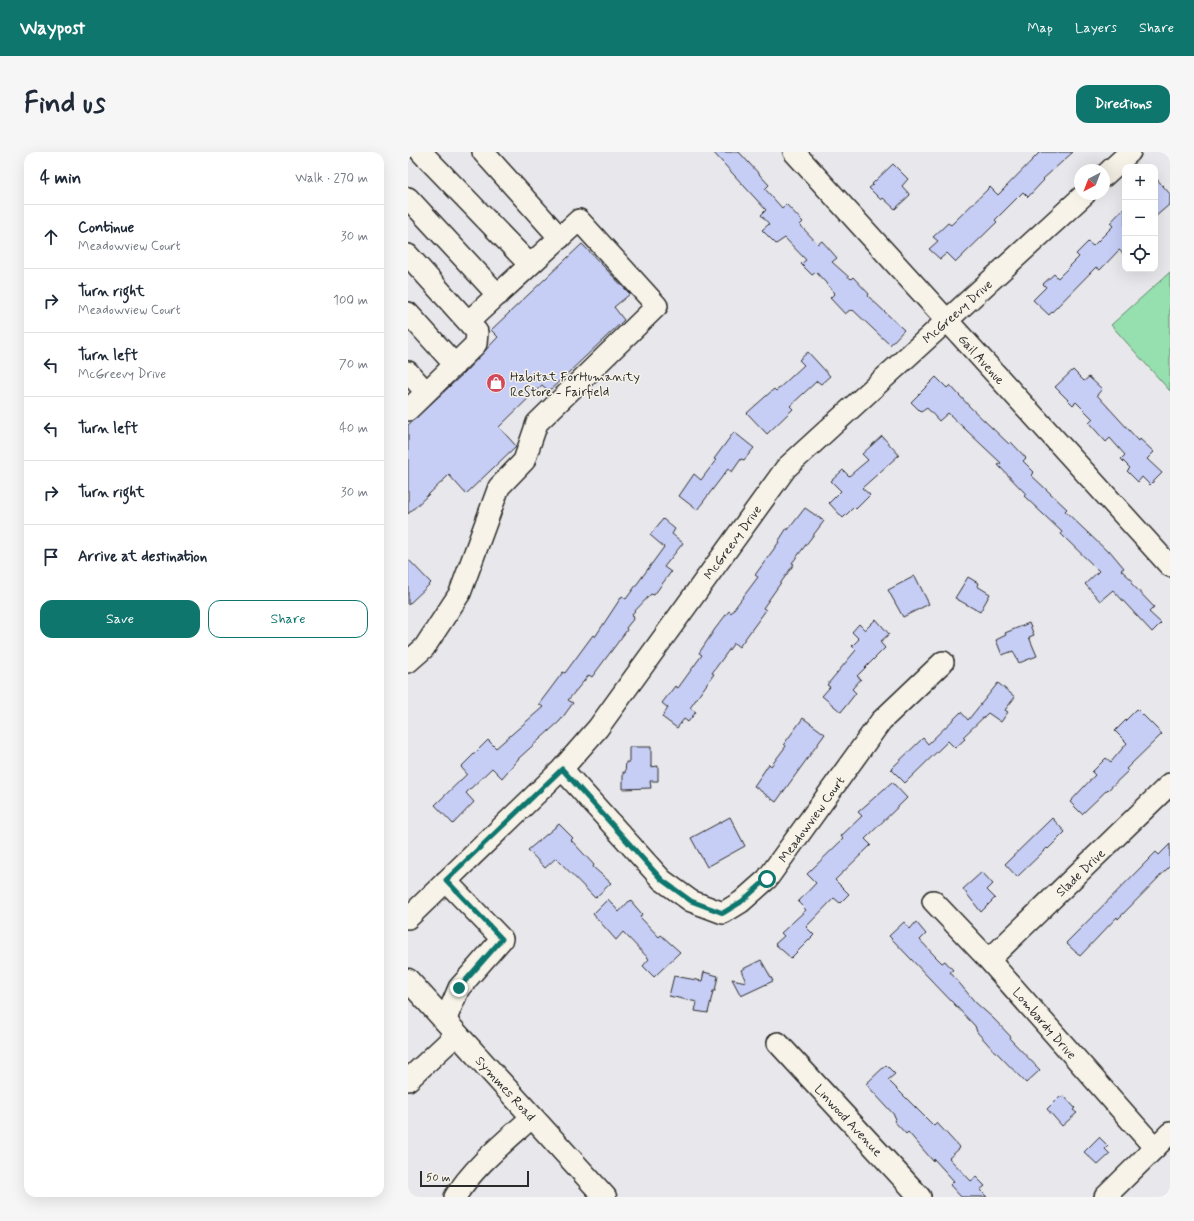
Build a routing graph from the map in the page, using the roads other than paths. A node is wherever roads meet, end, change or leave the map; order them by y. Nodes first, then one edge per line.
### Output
1 (421, 152) edge
2 (483, 152) edge
3 (794, 152) edge
4 (1130, 152) edge
5 (1110, 170) edge
6 (408, 198) edge
7 (1078, 200) edge
8 (560, 238) junction
9 (408, 255) edge
10 (530, 265) junction
11 (498, 295) junction
12 (408, 313) edge
13 (947, 321) junction
14 (468, 322) junction
15 (455, 365) junction
16 (408, 372) edge
17 (426, 392) junction
18 (408, 410) edge
19 (1170, 566) edge
20 (408, 662) edge
21 (943, 662) dead end
22 (562, 769) junction
23 (1170, 784) edge
24 (446, 880) junction
25 (933, 901) dead end
26 (408, 918) edge
27 (989, 960) junction
28 (408, 980) edge
29 (451, 1027) junction
30 (778, 1042) dead end
31 (408, 1080) edge
32 (532, 1117) junction
33 (1170, 1133) edge
34 (1155, 1148) junction
35 (455, 1197) edge
36 (603, 1197) edge
37 (920, 1197) edge
38 (1105, 1197) edge

1 - 10 street
2 - 8 street
3 - 13 street, Gail Avenue
4 - 5 street
6 - 11 street
7 - 13 street, McGreevy Drive
8 - 10 street
8 - 20 street
9 - 14 street
10 - 11 street
11 - 14 street
12 - 15 street
13 - 19 street, Gail Avenue
13 - 22 street, McGreevy Drive
14 - 15 street
15 - 17 street
16 - 17 street
17 - 18 street
21 - 22 street, Meadowview Court
22 - 24 street, McGreevy Drive
23 - 27 street, Slade Drive
24 - 26 street, McGreevy Drive
24 - 29 street
25 - 27 street, Lombardy Drive
27 - 34 street, Lombardy Drive
28 - 29 main road, Symmes Road
29 - 31 street
29 - 32 main road, Symmes Road
30 - 37 street, Linwood Avenue
32 - 35 street
32 - 36 main road, Symmes Road
33 - 34 street
34 - 38 street

